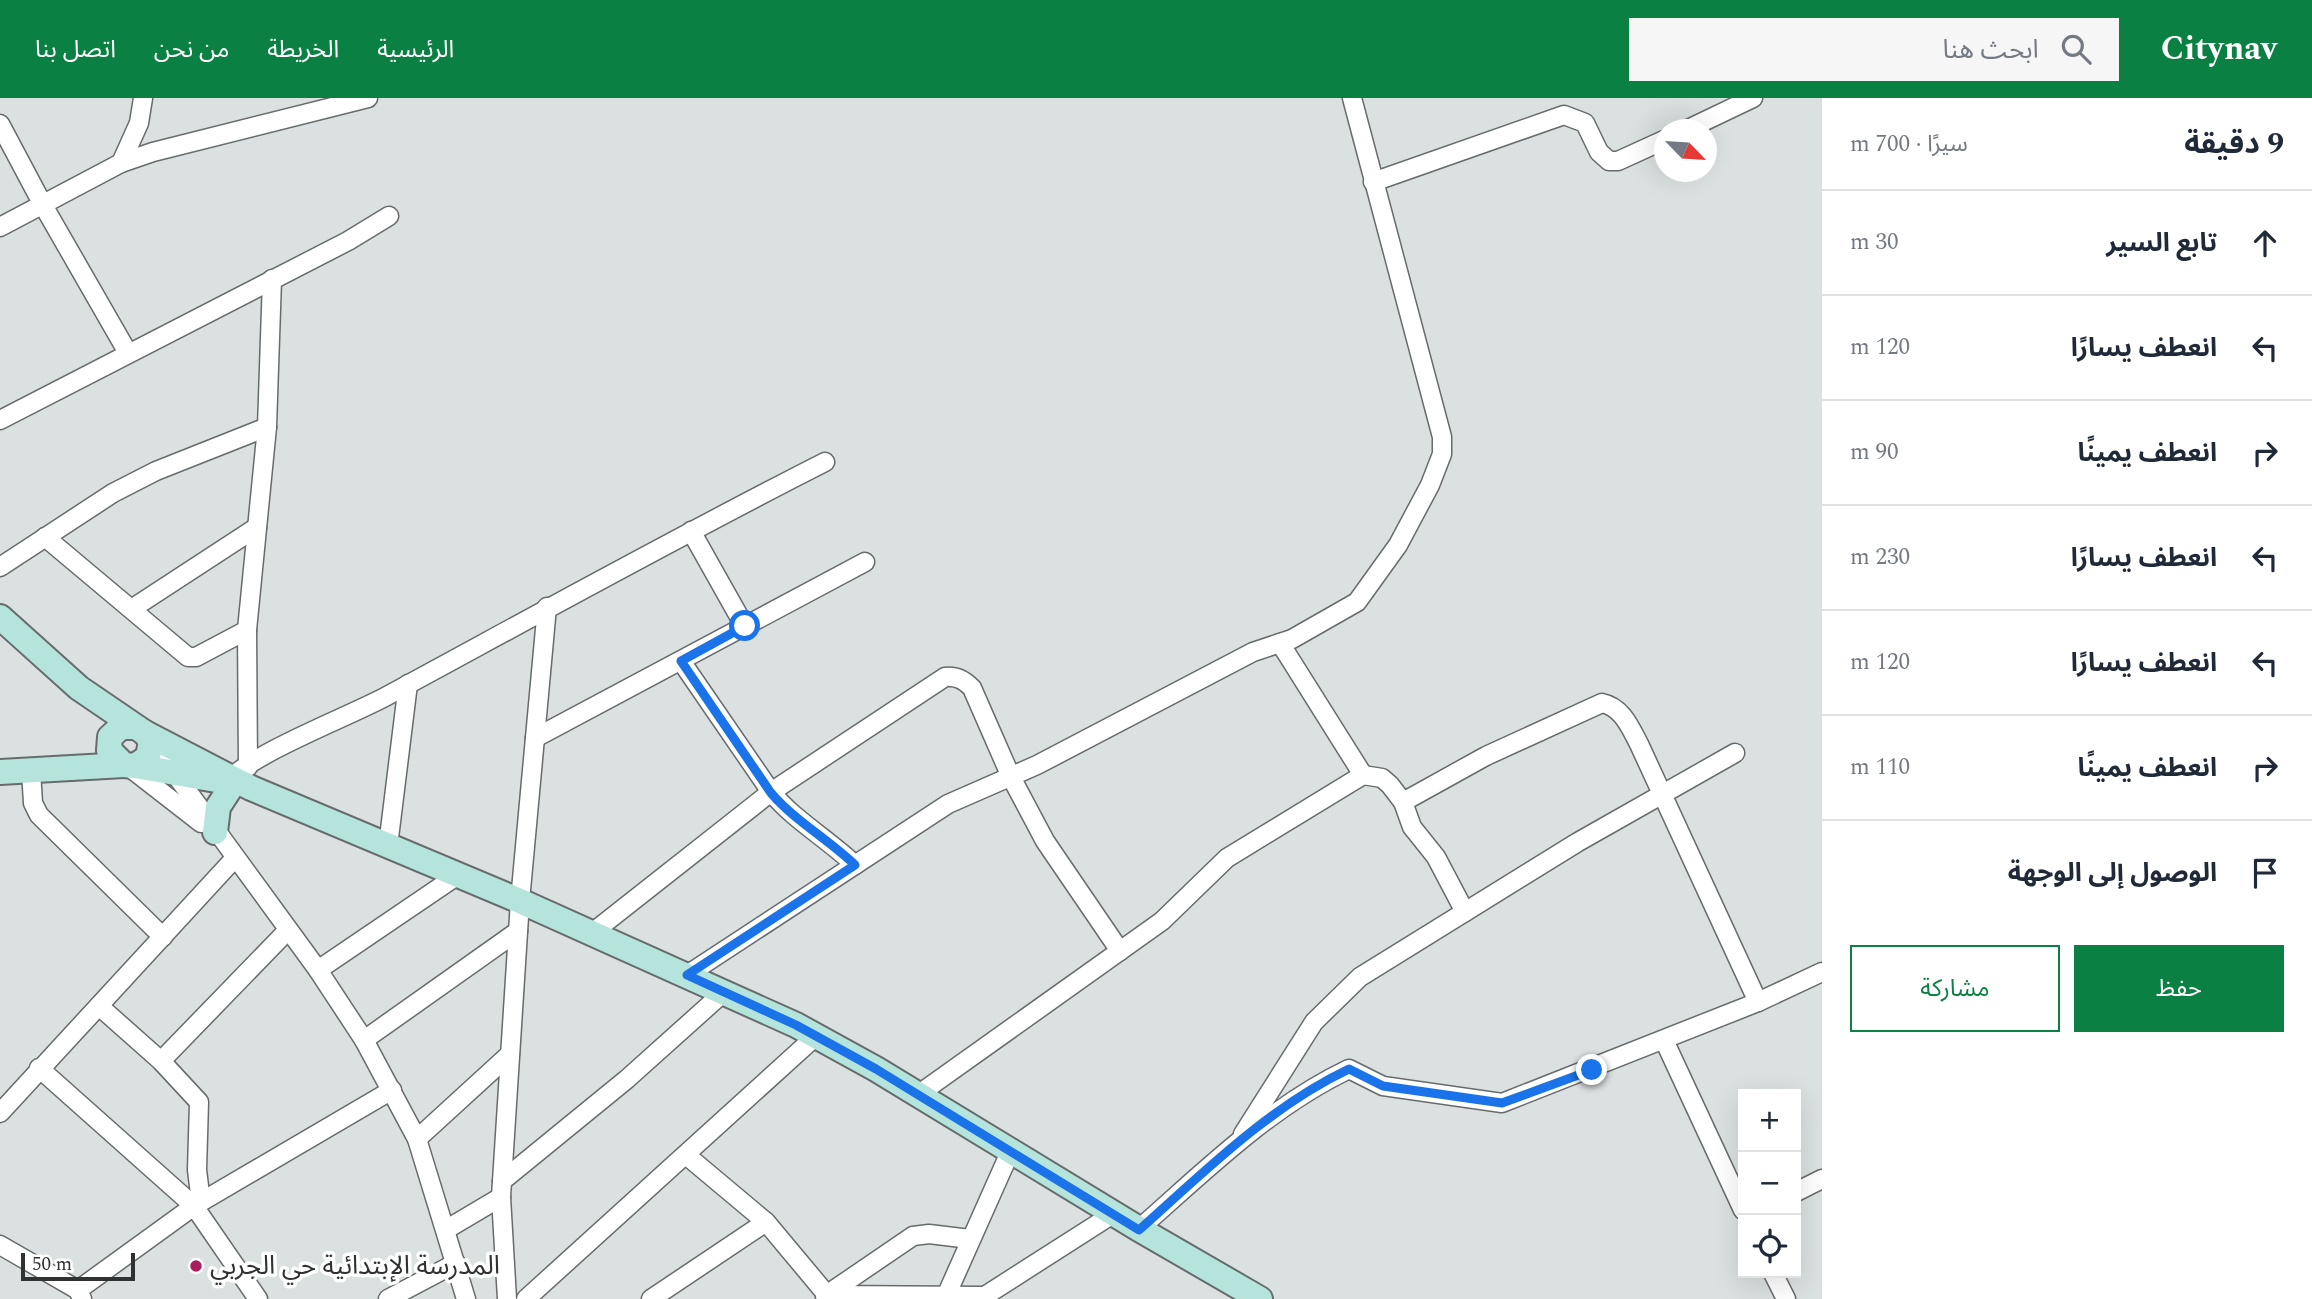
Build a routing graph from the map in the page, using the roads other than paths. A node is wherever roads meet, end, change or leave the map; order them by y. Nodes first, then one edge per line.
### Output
1 (143, 98) edge
2 (368, 98) edge
3 (1352, 98) edge
4 (1753, 98) edge
5 (1709, 119) edge
6 (0, 124) edge
7 (1654, 145) edge
8 (121, 163) junction
9 (1373, 182) junction
10 (43, 205) junction
11 (389, 216) dead end
12 (0, 227) edge
13 (272, 279) junction
14 (128, 352) junction
15 (0, 420) edge
16 (267, 427) junction
17 (825, 462) dead end
18 (257, 527) junction
19 (691, 531) junction
20 (45, 537) junction
21 (865, 562) dead end
22 (0, 567) edge
23 (547, 607) junction
24 (133, 608) junction
25 (0, 617) edge
26 (745, 626) junction
27 (247, 630) junction
28 (1280, 643) junction
29 (681, 661) junction
30 (408, 684) junction
31 (79, 688) junction
32 (144, 734) junction
33 (534, 738) junction
34 (109, 741) junction
35 (1735, 753) dead end
36 (130, 766) junction
37 (64, 769) junction
38 (31, 771) junction
39 (174, 771) junction
40 (0, 772) edge
41 (1363, 775) junction
42 (1011, 777) junction
43 (238, 779) junction
44 (771, 793) junction
45 (1663, 794) junction
46 (1403, 802) junction
47 (218, 836) junction
48 (388, 846) junction
49 (234, 859) junction
50 (855, 865) junction
51 (458, 875) junction
52 (520, 901) junction
53 (1465, 912) junction
54 (288, 930) junction
55 (518, 930) junction
56 (592, 933) junction
57 (163, 937) junction
58 (1120, 951) junction
59 (318, 970) junction
60 (1822, 972) edge
61 (687, 975) junction
62 (724, 992) junction
63 (1758, 1002) junction
64 (99, 1006) junction
65 (816, 1036) junction
66 (364, 1040) junction
67 (1664, 1040) junction
68 (510, 1054) junction
69 (161, 1061) junction
70 (39, 1068) junction
71 (392, 1090) junction
72 (919, 1094) junction
73 (0, 1113) edge
74 (417, 1139) junction
75 (1237, 1143) junction
76 (1011, 1150) junction
77 (686, 1155) junction
78 (197, 1170) junction
79 (1822, 1179) edge
80 (173, 1188) junction
81 (502, 1189) junction
82 (1801, 1190) edge
83 (1738, 1199) edge
84 (197, 1204) junction
85 (1113, 1214) junction
86 (766, 1222) junction
87 (447, 1228) junction
88 (1139, 1230) junction
89 (970, 1239) junction
90 (0, 1245) edge
91 (456, 1263) junction
92 (1776, 1278) edge
93 (80, 1294) edge
94 (946, 1296) junction
95 (824, 1297) edge
96 (982, 1298) edge
97 (258, 1299) edge
98 (388, 1299) edge
99 (466, 1299) edge
100 (506, 1299) edge
101 (526, 1299) edge
102 (651, 1299) edge
103 (1260, 1299) edge
104 (1786, 1299) edge

1 - 8 street
2 - 8 street
3 - 9 street
4 - 5 street
6 - 10 street
7 - 9 street
8 - 10 street
9 - 28 street
10 - 12 street
10 - 14 street
11 - 13 street
13 - 14 street
13 - 16 street
14 - 15 street
16 - 18 street
16 - 20 street
17 - 19 street
18 - 24 street
18 - 27 street
19 - 23 street
19 - 26 street
20 - 22 street
20 - 24 street
21 - 26 street
23 - 30 street
23 - 33 street
24 - 27 street
25 - 31 street
26 - 29 street
27 - 43 street
28 - 41 street
28 - 42 street
29 - 33 street
29 - 44 street
30 - 43 street
30 - 48 street
31 - 32 street
31 - 34 street
32 - 34 street
32 - 36 street
32 - 39 street
32 - 43 street
33 - 52 street
34 - 36 street
34 - 37 street
35 - 45 street
36 - 37 street
36 - 39 street
36 - 47 street
37 - 38 street
38 - 40 street
38 - 57 street
39 - 43 street
39 - 47 street
41 - 46 street
41 - 58 street
42 - 44 street
42 - 50 street
42 - 58 street
43 - 47 street
43 - 48 street
44 - 50 street
44 - 56 street
45 - 46 street
45 - 53 street
45 - 63 street
46 - 53 street
47 - 49 street
48 - 51 street
49 - 54 street
49 - 57 street
50 - 61 street
51 - 52 street
51 - 59 street
52 - 55 street
52 - 56 street
53 - 75 street
54 - 59 street
54 - 69 street
55 - 66 street
55 - 68 street
56 - 61 street
57 - 64 street
58 - 72 street
59 - 66 street
60 - 63 street
61 - 62 street
62 - 65 street
62 - 81 street
63 - 67 street
64 - 69 street
64 - 70 street
65 - 72 street
65 - 77 street
66 - 71 street
67 - 75 street
67 - 83 street
68 - 74 street
68 - 81 street
69 - 78 street
70 - 73 street
70 - 80 street
71 - 74 street
71 - 84 street
72 - 76 street
74 - 87 street
75 - 88 street
76 - 85 street
76 - 89 street
77 - 86 street
77 - 101 street
78 - 80 street
78 - 84 street
79 - 82 street
80 - 84 street
81 - 87 street
81 - 100 street
84 - 93 street
84 - 97 street
85 - 88 street
85 - 96 street
86 - 95 street
86 - 102 street
87 - 91 street
88 - 103 street
89 - 94 street
89 - 95 street
90 - 93 street
91 - 98 street
91 - 99 street
92 - 104 street
94 - 95 street
94 - 96 street

